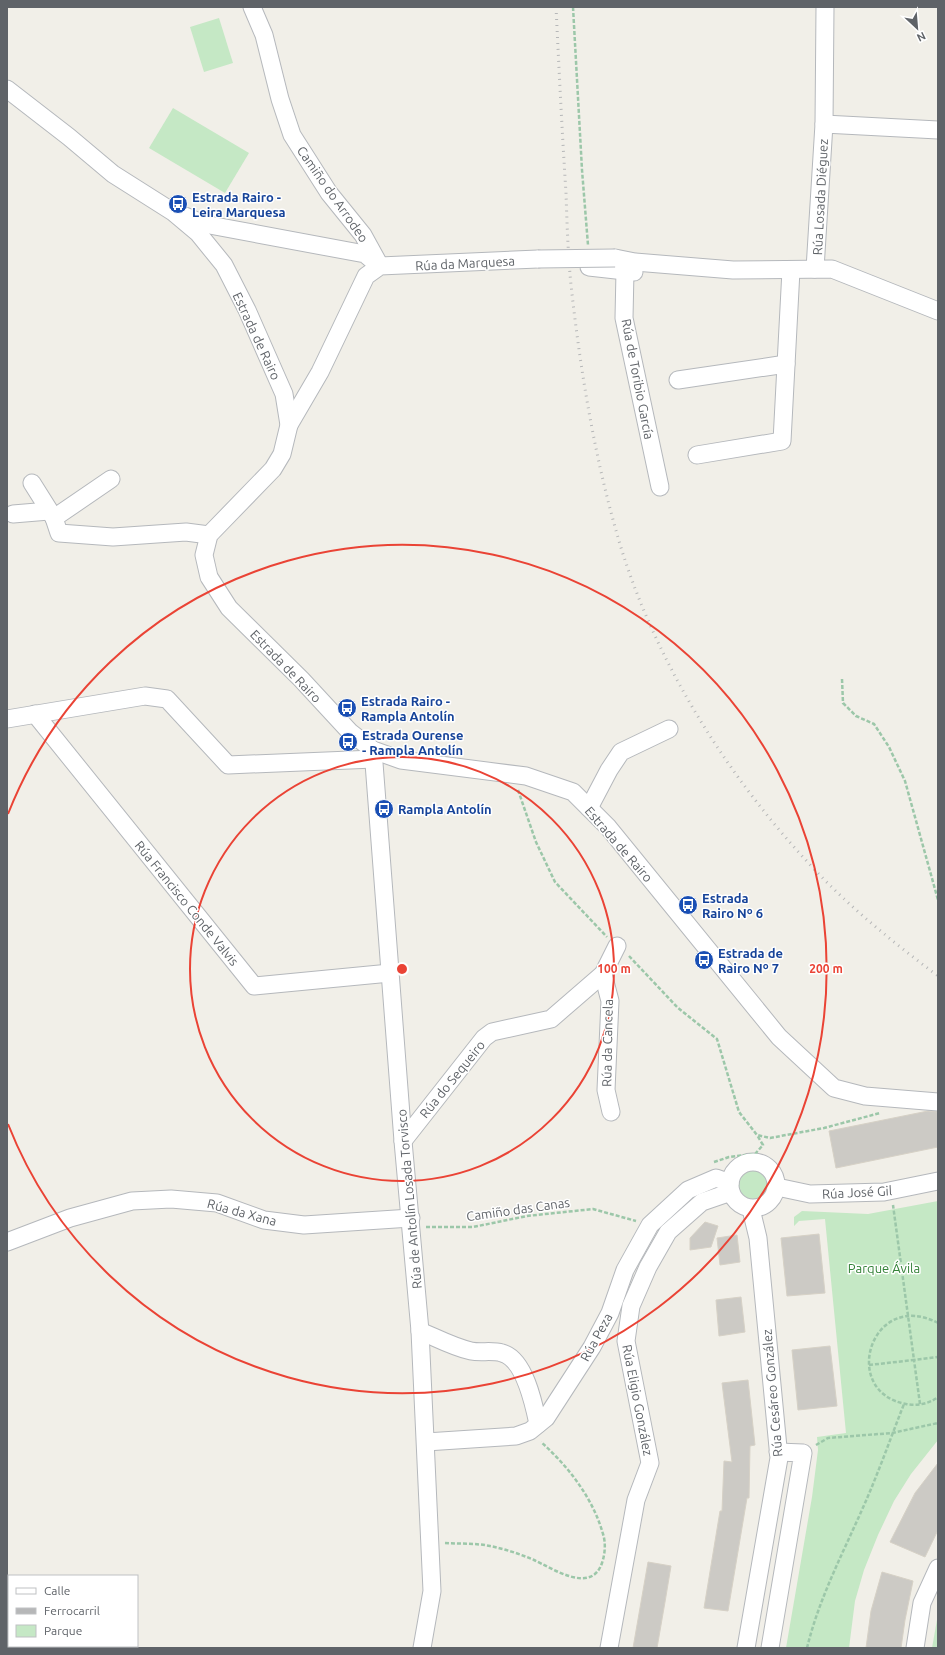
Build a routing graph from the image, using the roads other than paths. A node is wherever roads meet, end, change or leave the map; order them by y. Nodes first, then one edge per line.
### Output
1 (252, 7) edge
2 (824, 7) edge
3 (7, 88) edge
4 (824, 124) junction
5 (938, 130) edge
6 (174, 212) junction
7 (380, 266) junction
8 (589, 267) road end
9 (815, 269) junction
10 (733, 270) junction
11 (791, 270) junction
12 (626, 271) junction
13 (938, 311) edge
14 (786, 364) junction
15 (678, 380) dead end
16 (289, 425) junction
17 (697, 455) dead end
18 (111, 479) dead end
19 (32, 483) dead end
20 (660, 487) dead end
21 (13, 514) dead end
22 (52, 514) junction
23 (209, 535) junction
24 (35, 714) junction
25 (7, 719) edge
26 (669, 729) dead end
27 (374, 754) junction
28 (589, 808) junction
29 (617, 946) road end
30 (390, 973) junction
31 (603, 974) junction
32 (938, 1102) edge
33 (610, 1112) dead end
34 (403, 1141) junction
35 (938, 1181) edge
36 (777, 1187) junction
37 (731, 1188) junction
38 (751, 1208) junction
39 (411, 1223) junction
40 (7, 1242) edge
41 (420, 1331) junction
42 (534, 1428) junction
43 (426, 1442) junction
44 (778, 1452) junction
45 (938, 1568) edge
46 (422, 1648) edge
47 (609, 1648) edge
48 (746, 1648) edge
49 (770, 1648) edge
50 (915, 1648) edge

1 - 7 street, Camiño do Arrodeo
2 - 4 street, Rúa Losada Diéguez
3 - 6 street, Estrada de Rairo
4 - 5 street, Rúa Losada Diéguez
4 - 9 street, Rúa Losada Diéguez
6 - 7 street
6 - 16 street, Estrada de Rairo
7 - 10 street, Rúa da Marquesa, bridge
7 - 16 street
8 - 12 street, Rúa da Marquesa
9 - 11 street, Rúa da Marquesa
9 - 13 street, Rúa da Marquesa
10 - 11 street, Rúa da Marquesa
10 - 12 street, Rúa da Marquesa
11 - 14 street
12 - 20 street, Rúa de Toribio García
14 - 15 street
14 - 17 street
16 - 23 street, Estrada de Rairo
18 - 22 street
19 - 22 street
21 - 22 street
22 - 23 street
23 - 27 street, Estrada de Rairo
24 - 25 street
24 - 27 street
24 - 30 street, Rúa Francisco Conde Valvis
26 - 28 street
27 - 28 street, Estrada de Rairo
27 - 30 street, Rúa de Antolín Losada Torvisco
28 - 32 street, Estrada de Rairo
29 - 31 street, Rúa do Sequeiro
30 - 34 street, Rúa de Antolín Losada Torvisco
31 - 33 street, Rúa da Cancela
31 - 34 street, Rúa do Sequeiro
34 - 39 street, Rúa de Antolín Losada Torvisco
35 - 36 street, Rúa José Gil
36 - 37 street
36 - 38 street
37 - 38 street
37 - 42 street, Rúa Peza
37 - 47 street, Rúa Eligio González
38 - 44 street, Rúa Cesáreo González
39 - 40 street, Rúa da Xana
39 - 41 street, Rúa de Antolín Losada Torvisco
41 - 42 street
41 - 43 street, Rúa de Antolín Losada Torvisco
42 - 43 street
43 - 46 street, Rúa de Antolín Losada Torvisco
44 - 48 street, Rúa Cesáreo González
44 - 49 street
45 - 50 street

